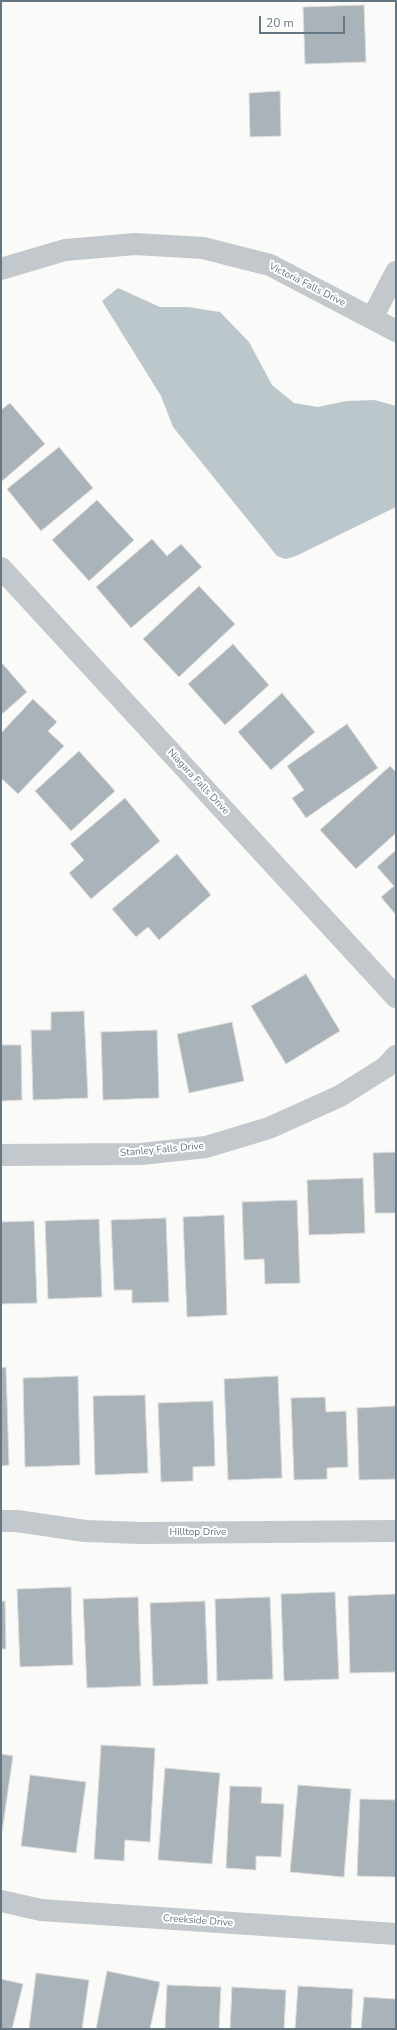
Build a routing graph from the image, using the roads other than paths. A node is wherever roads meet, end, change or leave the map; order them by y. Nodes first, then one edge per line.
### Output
1 (1, 269) edge
2 (396, 272) edge
3 (372, 318) junction
4 (396, 331) edge
5 (1, 568) edge
6 (396, 997) edge
7 (396, 1056) edge
8 (1, 1155) edge
9 (1, 1521) edge
10 (396, 1531) edge
11 (1, 1901) edge
12 (396, 1934) edge

1 - 3 street, Victoria Falls Drive
2 - 3 street
3 - 4 street, Victoria Falls Drive
5 - 6 street, Niagara Falls Drive
7 - 8 street, Stanley Falls Drive
9 - 10 street, Hilltop Drive
11 - 12 street, Creekside Drive

